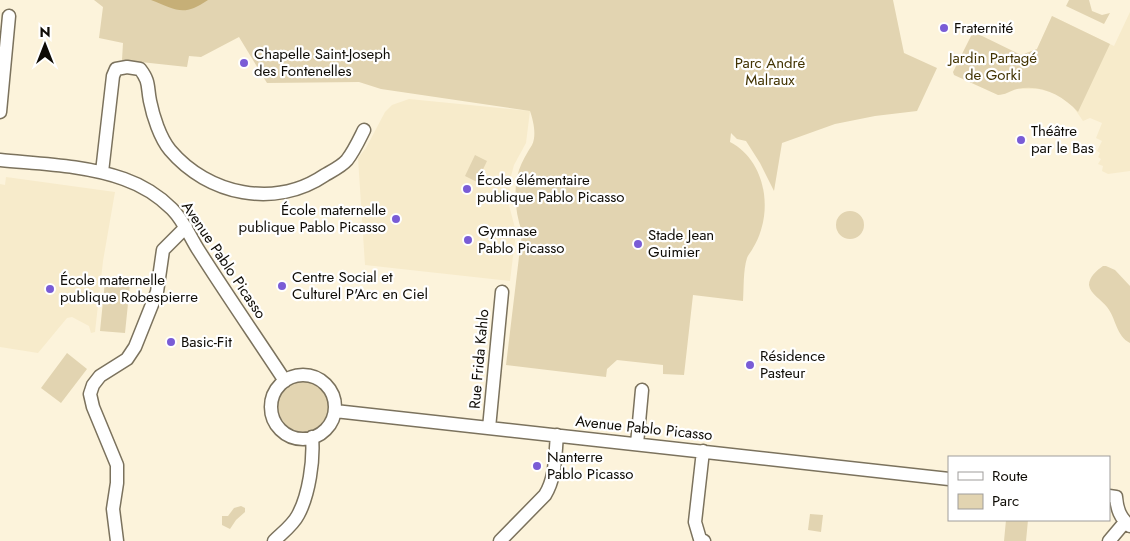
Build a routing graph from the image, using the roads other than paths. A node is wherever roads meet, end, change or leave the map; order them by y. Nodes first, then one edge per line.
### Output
1 (9, 16) dead end
2 (0, 112) edge
3 (364, 130) dead end
4 (0, 160) edge
5 (102, 172) junction
6 (186, 227) junction
7 (502, 292) dead end
8 (284, 381) junction
9 (642, 390) dead end
10 (335, 411) junction
11 (489, 428) junction
12 (557, 435) junction
13 (312, 437) junction
14 (637, 444) junction
15 (703, 451) junction
16 (948, 479) edge
17 (1112, 496) edge
18 (1128, 524) edge
19 (701, 540) edge
20 (117, 541) edge
21 (274, 541) edge
22 (500, 541) edge
23 (1109, 541) edge

1 - 2 street
3 - 5 street
4 - 5 street, Avenue Pablo Picasso
5 - 6 street, Avenue Pablo Picasso
6 - 8 street, Avenue Pablo Picasso
6 - 20 street
7 - 11 street, Rue Frida Kahlo
8 - 10 street
8 - 13 street
9 - 14 street
10 - 11 street, Avenue Pablo Picasso
10 - 13 street
11 - 12 street, Avenue Pablo Picasso
12 - 14 street, Avenue Pablo Picasso
12 - 22 street
13 - 21 street
14 - 15 street, Avenue Pablo Picasso
15 - 16 street, Avenue Pablo Picasso
15 - 19 street
17 - 18 street
18 - 23 street

